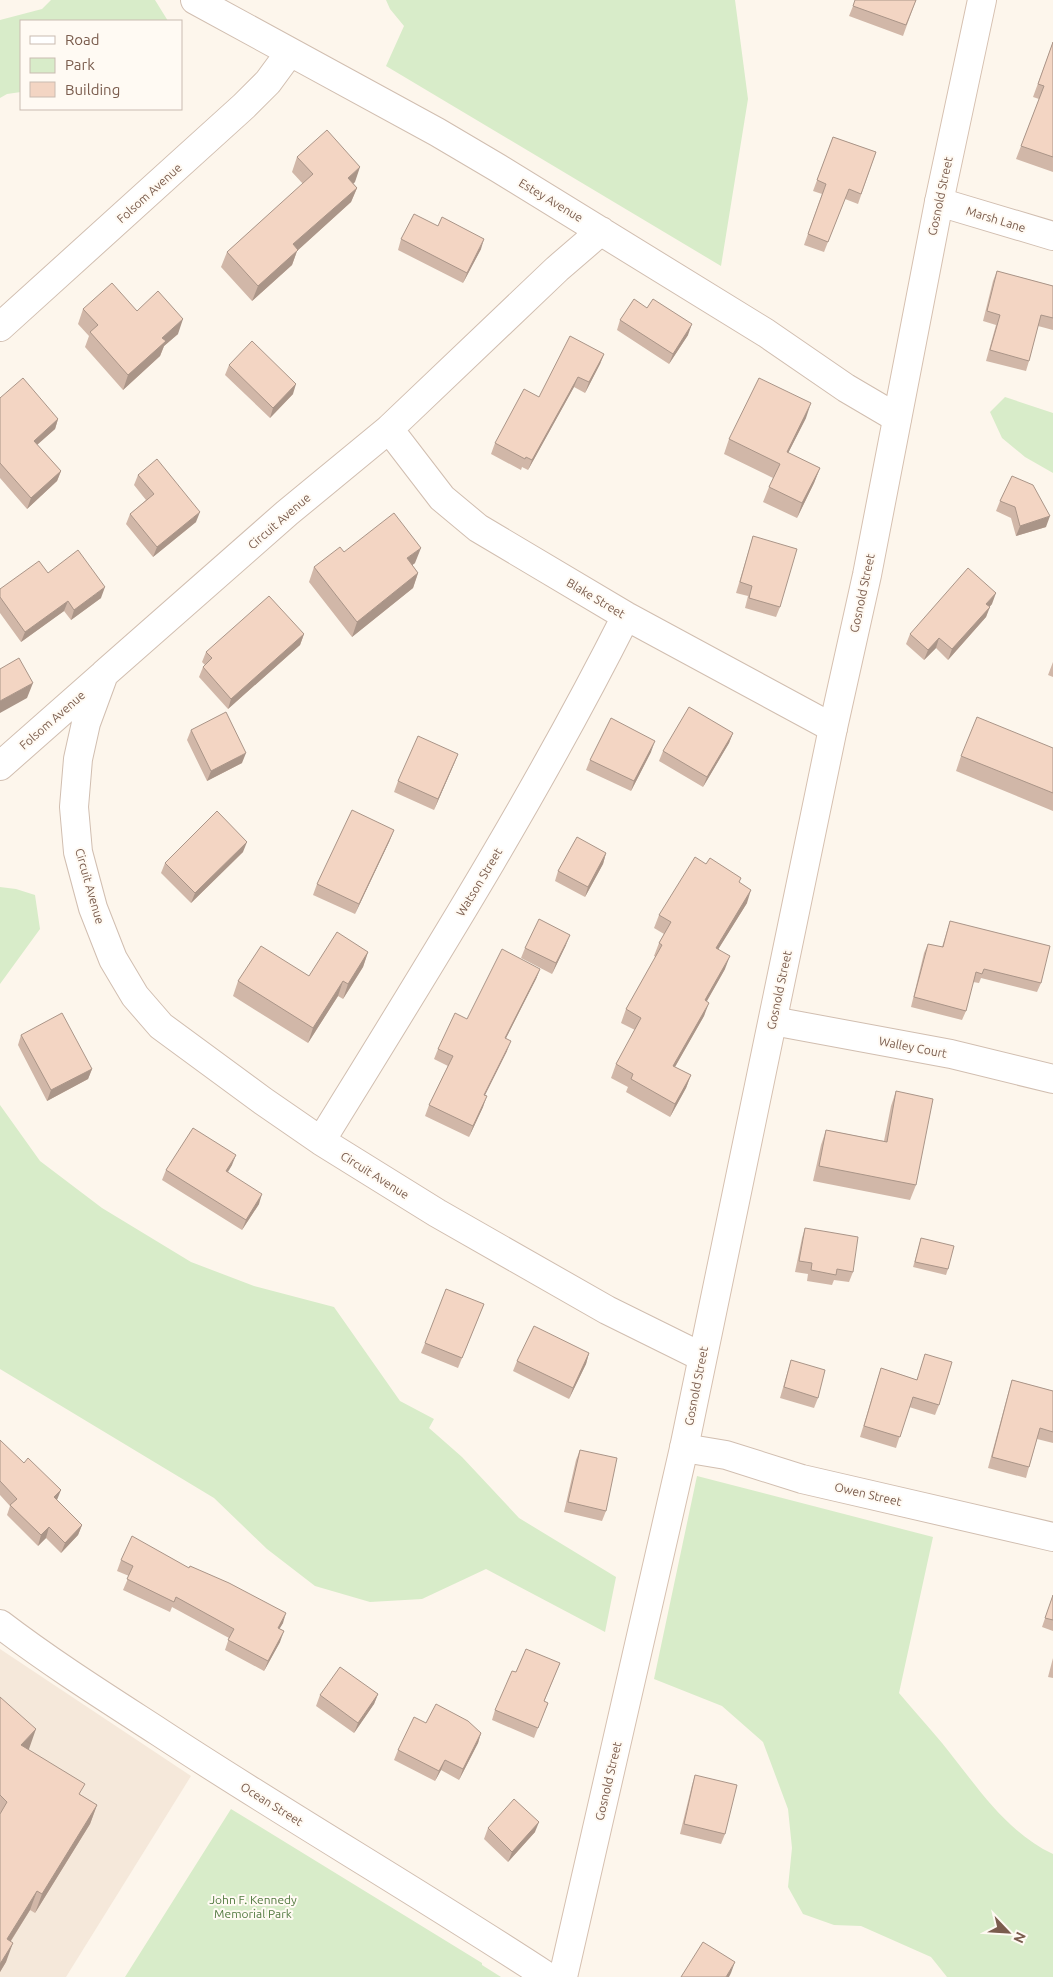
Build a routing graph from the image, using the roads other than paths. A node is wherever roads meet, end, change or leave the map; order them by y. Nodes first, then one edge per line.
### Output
1 (195, 0) edge
2 (982, 0) edge
3 (290, 52) junction
4 (939, 202) junction
5 (601, 231) junction
6 (1053, 236) edge
7 (0, 327) edge
8 (897, 418) junction
9 (389, 430) junction
10 (626, 616) junction
11 (104, 674) junction
12 (833, 728) junction
13 (0, 766) edge
14 (773, 1021) junction
15 (1053, 1079) edge
16 (321, 1141) junction
17 (702, 1357) junction
18 (684, 1448) junction
19 (1053, 1537) edge
20 (0, 1624) edge
21 (548, 1977) edge
22 (563, 1977) edge

1 - 3 street, Estey Avenue
2 - 4 street, Gosnold Street
3 - 5 street, Estey Avenue
3 - 7 street, Folsom Avenue
4 - 6 street, Marsh Lane
4 - 8 street, Gosnold Street
5 - 8 street, Estey Avenue
5 - 9 street, Circuit Avenue
8 - 12 street, Gosnold Street
9 - 10 street, Blake Street
9 - 11 street, Circuit Avenue
10 - 12 street, Blake Street
10 - 16 street, Watson Street
11 - 13 street, Folsom Avenue
11 - 16 street, Circuit Avenue
12 - 14 street, Gosnold Street
14 - 15 street, Walley Court
14 - 17 street, Gosnold Street
16 - 17 street, Circuit Avenue
17 - 18 street, Gosnold Street
18 - 19 street, Owen Street
18 - 22 street, Gosnold Street
20 - 21 street, Ocean Street

